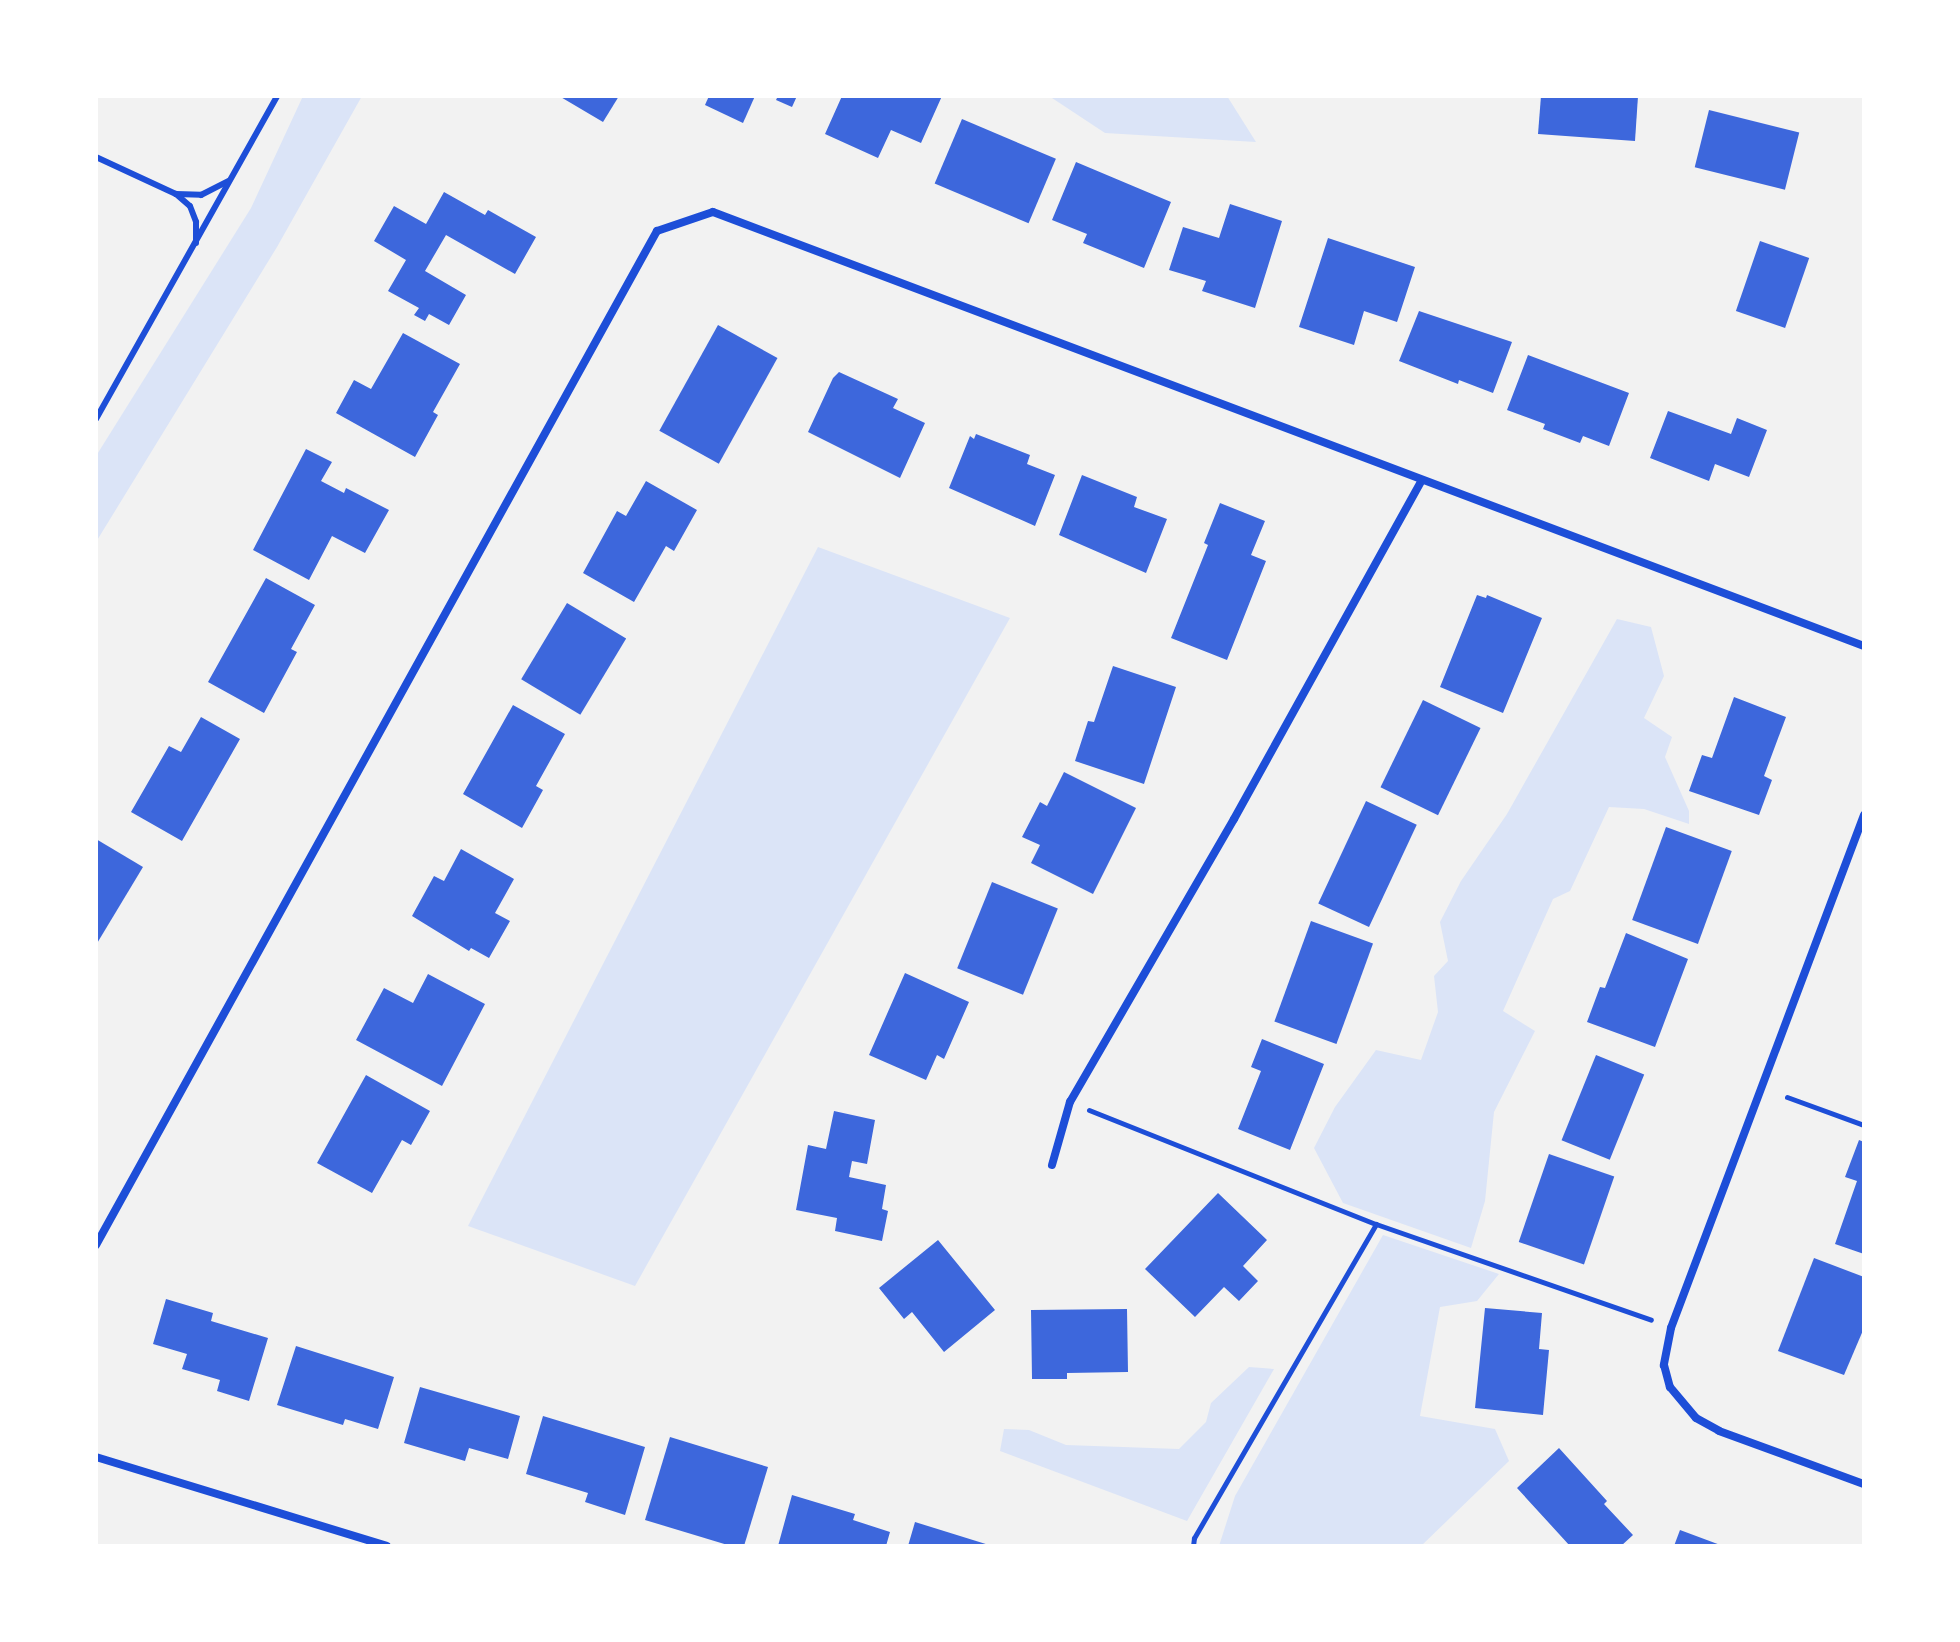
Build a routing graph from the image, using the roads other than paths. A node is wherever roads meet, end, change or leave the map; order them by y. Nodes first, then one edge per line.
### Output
1 (277, 96) edge
2 (96, 157) edge
3 (231, 180) junction
4 (176, 194) junction
5 (196, 246) junction
6 (96, 419) edge
7 (1421, 481) junction
8 (1864, 646) edge
9 (1864, 815) edge
10 (1052, 1165) dead end
11 (96, 1245) edge
12 (96, 1457) edge
13 (1864, 1484) edge
14 (387, 1546) edge

1 - 3 lane
2 - 4 lane
3 - 4 lane
3 - 5 lane
4 - 5 lane
5 - 6 lane
7 - 8 street
7 - 10 street
7 - 11 street
9 - 13 street
12 - 14 street

